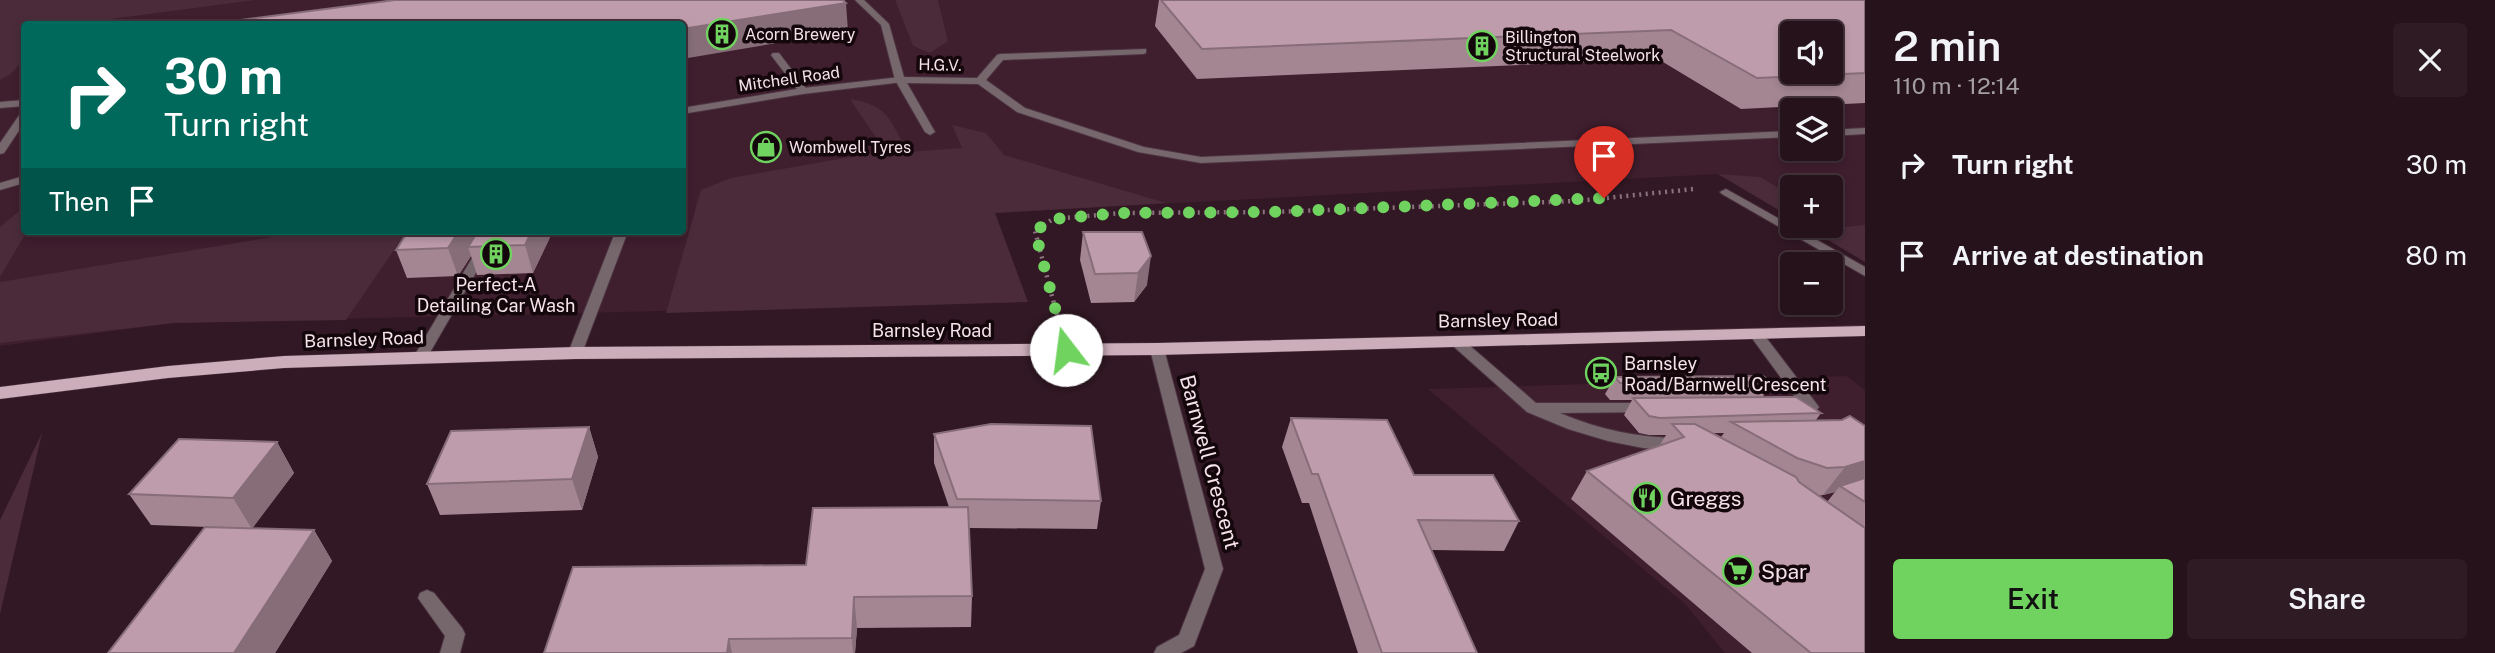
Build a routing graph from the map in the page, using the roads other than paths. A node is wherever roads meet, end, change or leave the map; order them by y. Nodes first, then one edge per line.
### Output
1 (859, 0) edge
2 (1143, 51) dead end
3 (776, 55) dead end
4 (900, 80) junction
5 (980, 81) junction
6 (803, 91) junction
7 (21, 103) edge
8 (0, 106) edge
9 (686, 110) edge
10 (21, 120) edge
11 (1865, 131) edge
12 (930, 132) dead end
13 (1843, 132) edge
14 (1780, 135) edge
15 (0, 151) edge
16 (21, 180) edge
17 (0, 187) edge
18 (1726, 192) road end
19 (492, 235) edge
20 (621, 235) edge
21 (1865, 272) edge
22 (1756, 334) junction
23 (1862, 334) edge
24 (1457, 342) junction
25 (1157, 349) junction
26 (575, 354) junction
27 (421, 358) junction
28 (0, 393) edge
29 (1783, 406) edge
30 (1532, 408) junction
31 (1659, 408) edge
32 (1689, 446) edge
33 (427, 598) dead end
34 (450, 653) edge
35 (1164, 653) edge

1 - 4 street
2 - 5 street
3 - 6 street
4 - 5 street, H.G.V.
4 - 6 street, Mitchell Road
4 - 12 street
5 - 14 street
6 - 9 street, Mitchell Road
7 - 8 street
10 - 15 street
11 - 13 street
16 - 17 street
18 - 21 street
19 - 27 street
20 - 26 street
22 - 23 main road, Barnsley Road
22 - 24 main road, Barnsley Road
22 - 29 street
24 - 25 main road, Barnsley Road
24 - 30 street
25 - 26 main road, Barnsley Road
25 - 35 street, Barnwell Crescent
26 - 27 main road, Barnsley Road
27 - 28 main road, Barnsley Road
30 - 31 street
30 - 32 street
33 - 34 street

